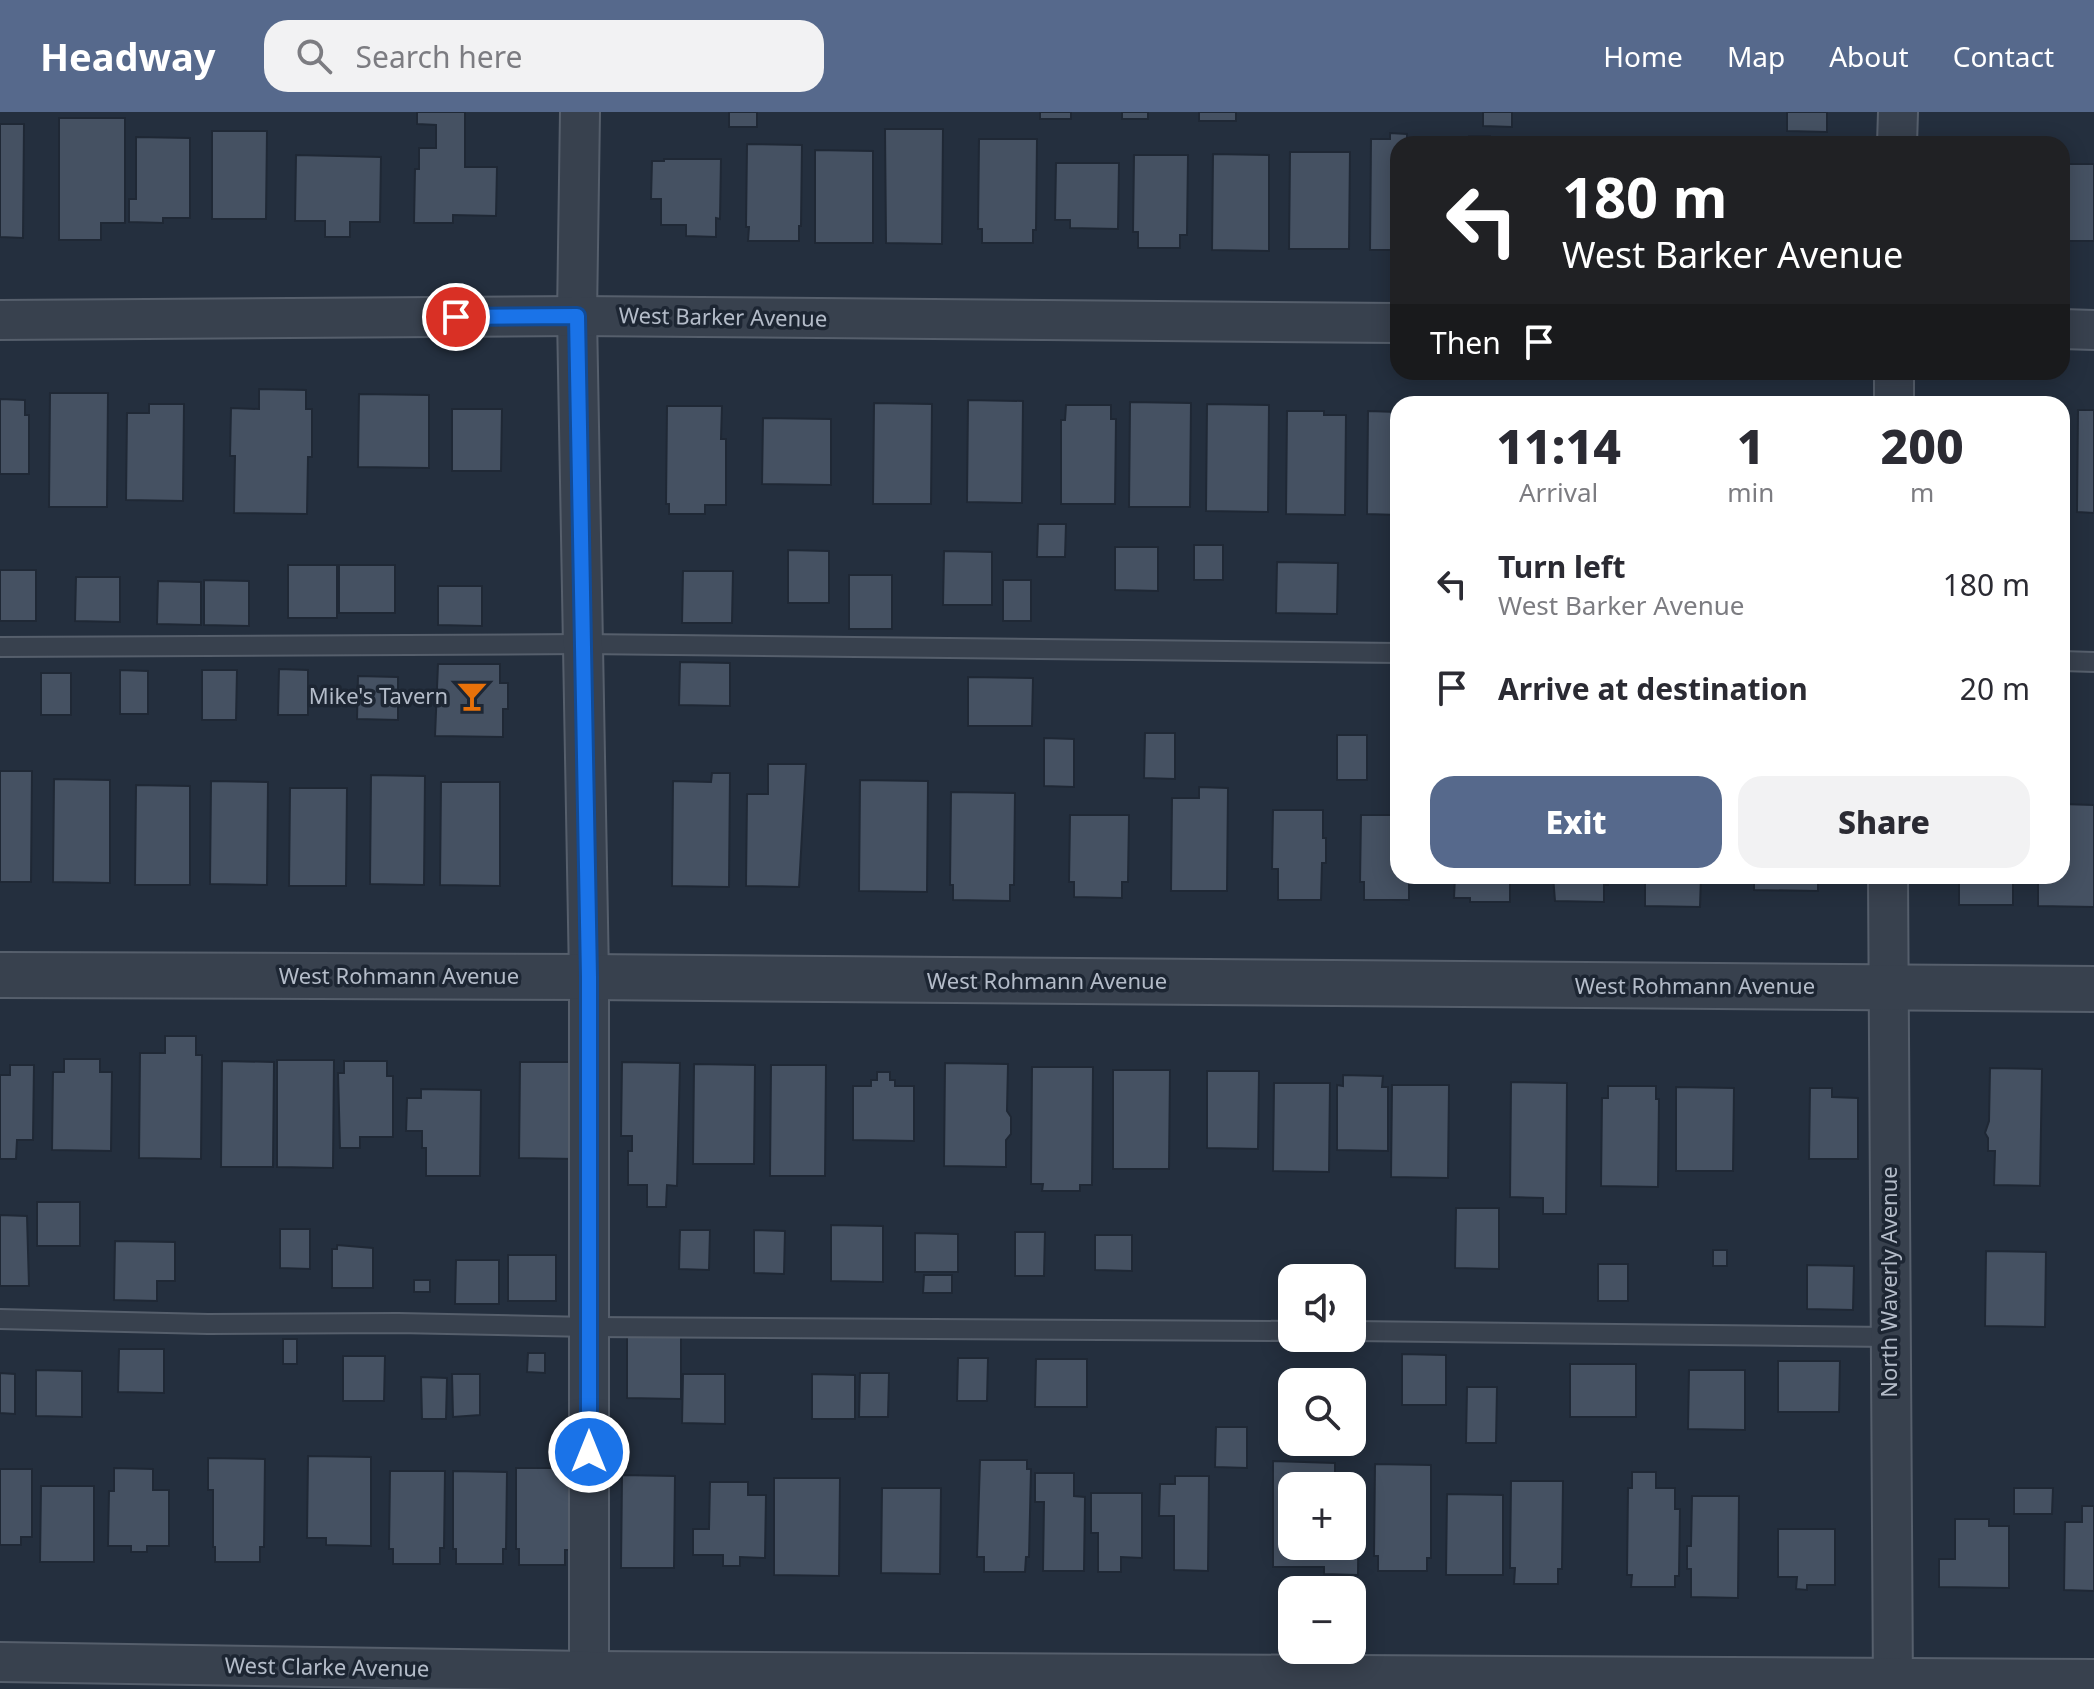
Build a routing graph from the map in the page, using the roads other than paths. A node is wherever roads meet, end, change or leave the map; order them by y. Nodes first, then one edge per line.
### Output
1 (580, 112) edge
2 (1898, 112) edge
3 (1897, 136) edge
4 (577, 316) junction
5 (0, 320) edge
6 (1390, 323) edge
7 (2070, 329) edge
8 (2094, 330) edge
9 (583, 644) junction
10 (0, 647) edge
11 (1390, 653) edge
12 (2070, 661) edge
13 (2094, 662) edge
14 (1888, 884) edge
15 (0, 975) edge
16 (589, 977) junction
17 (1887, 988) junction
18 (2094, 989) edge
19 (0, 1319) edge
20 (589, 1327) junction
21 (1278, 1331) edge
22 (1366, 1331) edge
23 (1890, 1337) junction
24 (0, 1662) edge
25 (2094, 1679) edge
26 (589, 1680) edge
27 (1892, 1683) edge

1 - 4 street
2 - 3 street
4 - 5 street, West Barker Avenue
4 - 6 street, West Barker Avenue
4 - 9 street
7 - 8 street
9 - 10 lane
9 - 11 lane
9 - 16 street
12 - 13 lane
14 - 17 street, North Waverly Avenue
15 - 16 street, West Rohmann Avenue
16 - 17 street, West Rohmann Avenue
16 - 20 street
17 - 18 street, West Rohmann Avenue
17 - 23 street, North Waverly Avenue
19 - 20 lane
20 - 21 lane
20 - 26 street
22 - 23 lane
23 - 27 street, North Waverly Avenue
24 - 26 street, West Clarke Avenue
25 - 27 street, West Clarke Avenue
26 - 27 street, West Clarke Avenue

